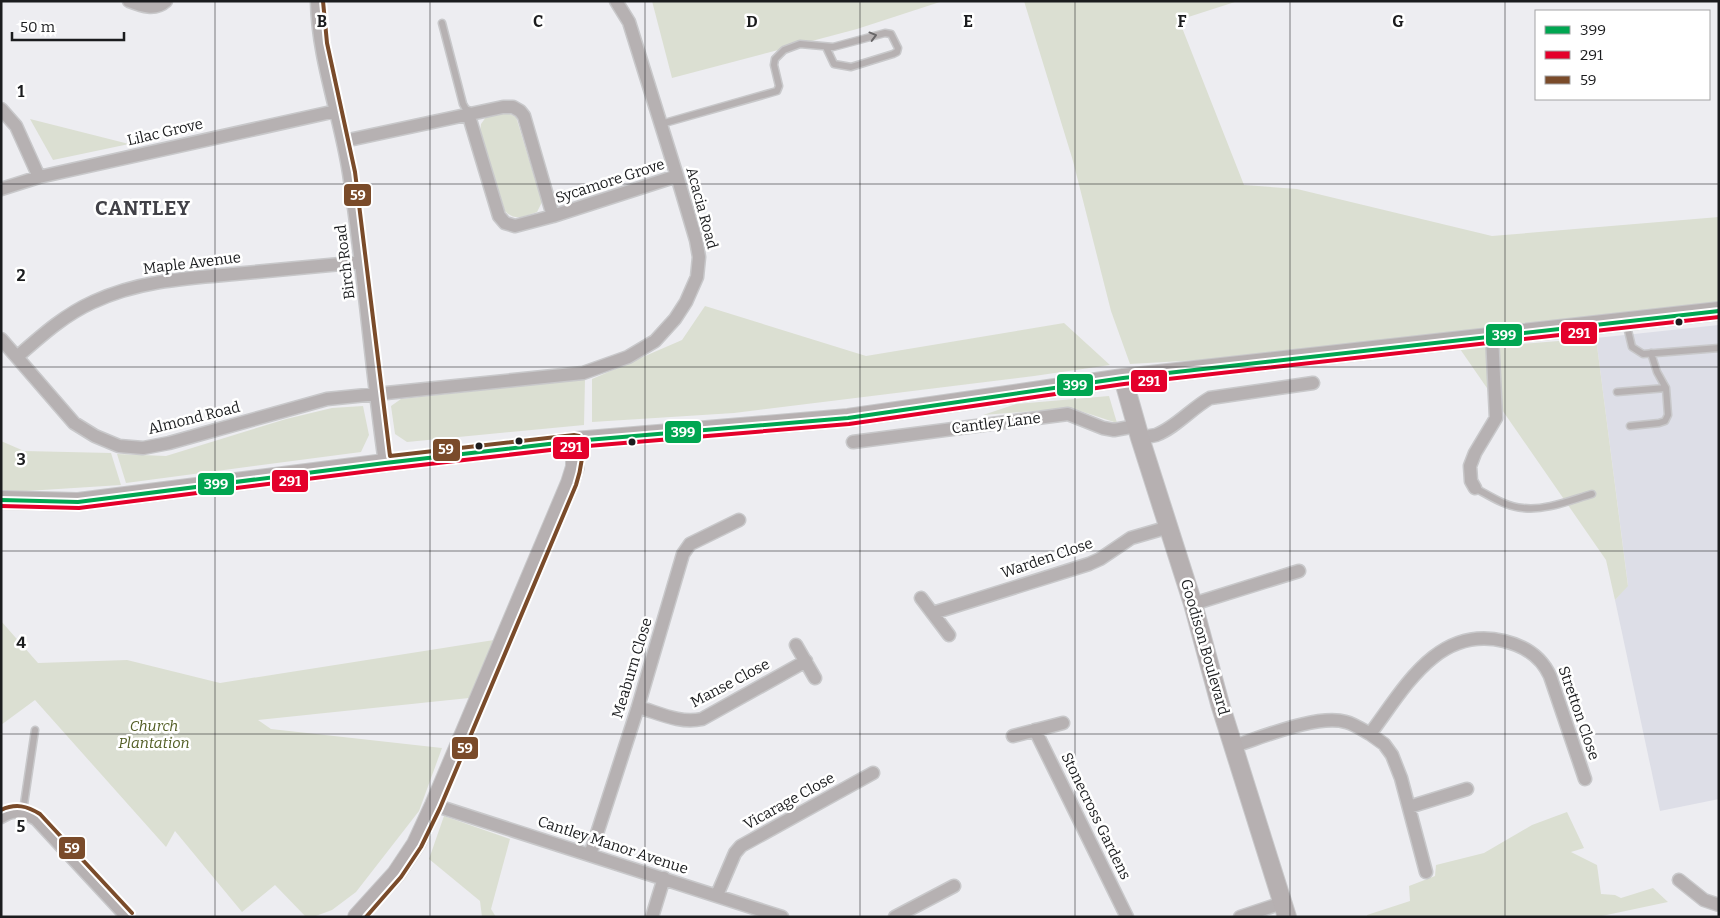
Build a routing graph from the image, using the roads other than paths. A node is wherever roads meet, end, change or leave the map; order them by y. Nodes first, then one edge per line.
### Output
1 (129, 1) edge
2 (166, 1) edge
3 (317, 1) edge
4 (616, 1) edge
5 (442, 23) dead end
6 (826, 47) junction
7 (1, 109) edge
8 (336, 110) junction
9 (468, 113) junction
10 (661, 124) junction
11 (344, 141) junction
12 (677, 176) junction
13 (39, 177) junction
14 (1, 189) edge
15 (553, 216) junction
16 (362, 262) junction
17 (1719, 310) edge
18 (1625, 321) junction
19 (1492, 336) junction
20 (1, 339) edge
21 (1719, 348) edge
22 (1651, 354) junction
23 (17, 357) junction
24 (1123, 378) junction
25 (1313, 383) dead end
26 (1666, 388) junction
27 (1617, 392) dead end
28 (375, 394) junction
29 (1630, 426) dead end
30 (1138, 432) junction
31 (575, 441) junction
32 (853, 442) dead end
33 (385, 463) junction
34 (1475, 488) joint
35 (1592, 494) dead end
36 (1, 500) edge
37 (739, 520) dead end
38 (1169, 527) junction
39 (1299, 571) dead end
40 (921, 598) dead end
41 (1192, 604) junction
42 (933, 613) junction
43 (949, 635) dead end
44 (796, 645) dead end
45 (806, 661) junction
46 (815, 678) dead end
47 (638, 707) junction
48 (1063, 723) dead end
49 (35, 730) dead end
50 (1035, 730) junction
51 (1370, 734) junction
52 (1013, 736) dead end
53 (1234, 746) junction
54 (874, 773) dead end
55 (1585, 780) dead end
56 (1467, 789) dead end
57 (434, 805) junction
58 (1409, 807) junction
59 (23, 811) junction
60 (1, 817) edge
61 (590, 855) junction
62 (1426, 872) dead end
63 (664, 878) junction
64 (1679, 880) dead end
65 (954, 886) dead end
66 (717, 895) junction
67 (1719, 905) edge
68 (1284, 910) edge
69 (125, 916) edge
70 (357, 917) edge
71 (652, 917) edge
72 (782, 917) edge
73 (895, 917) edge
74 (1128, 917) edge
75 (1240, 917) edge

1 - 2 street
3 - 8 street, Birch Road
4 - 10 street, Acacia Road
5 - 9 lane
6 -> 6 lane
6 - 10 lane
7 - 13 street
8 - 11 street, Birch Road
8 - 13 street, Lilac Grove
9 - 11 street, Sycamore Grove
9 - 15 street, Sycamore Grove
9 - 15 street, Sycamore Grove
10 - 12 street, Acacia Road
11 - 16 street, Birch Road
12 - 15 street, Sycamore Grove
12 - 28 street, Acacia Road
13 - 14 street, Lilac Grove
16 - 23 street, Maple Avenue
16 - 28 street, Birch Road
17 - 18 main road, Cantley Lane
18 - 19 main road, Cantley Lane
18 - 22 lane
19 - 24 main road, Cantley Lane
19 - 34 street
20 - 23 street, Almond Road
21 - 22 lane
22 - 26 lane
23 - 28 street, Almond Road
24 - 30 main road, Goodison Boulevard
24 - 31 main road, Cantley Lane
25 - 30 street, Cantley Lane
26 - 27 lane
26 - 29 lane
28 - 33 street, Birch Road
30 - 32 street, Cantley Lane
30 - 38 main road, Goodison Boulevard
31 - 33 main road, Cantley Lane
31 - 57 main road
33 - 36 main road, Cantley Lane
34 - 35 lane
37 - 47 street, Meaburn Close
38 - 41 main road, Goodison Boulevard
38 - 42 street, Warden Close
39 - 41 street
40 - 42 street
41 - 53 main road, Goodison Boulevard
42 - 43 street
44 - 45 street
45 - 46 street
45 - 47 street, Manse Close
47 - 61 street, Meaburn Close
48 - 50 street
49 - 59 lane
50 - 52 street
50 - 74 street, Stonecross Gardens
51 - 53 street
51 - 55 street, Stretton Close
51 - 58 street
53 - 68 main road, Goodison Boulevard
54 - 66 street, Vicarage Close
56 - 58 street
57 - 61 street, Cantley Manor Avenue
57 - 70 main road
58 - 62 street
59 - 60 street
59 - 69 street
61 - 63 street, Cantley Manor Avenue
63 - 66 street, Cantley Manor Avenue
63 - 71 street
64 - 67 street
65 - 73 street
66 - 72 street, Cantley Manor Avenue
68 - 75 street

